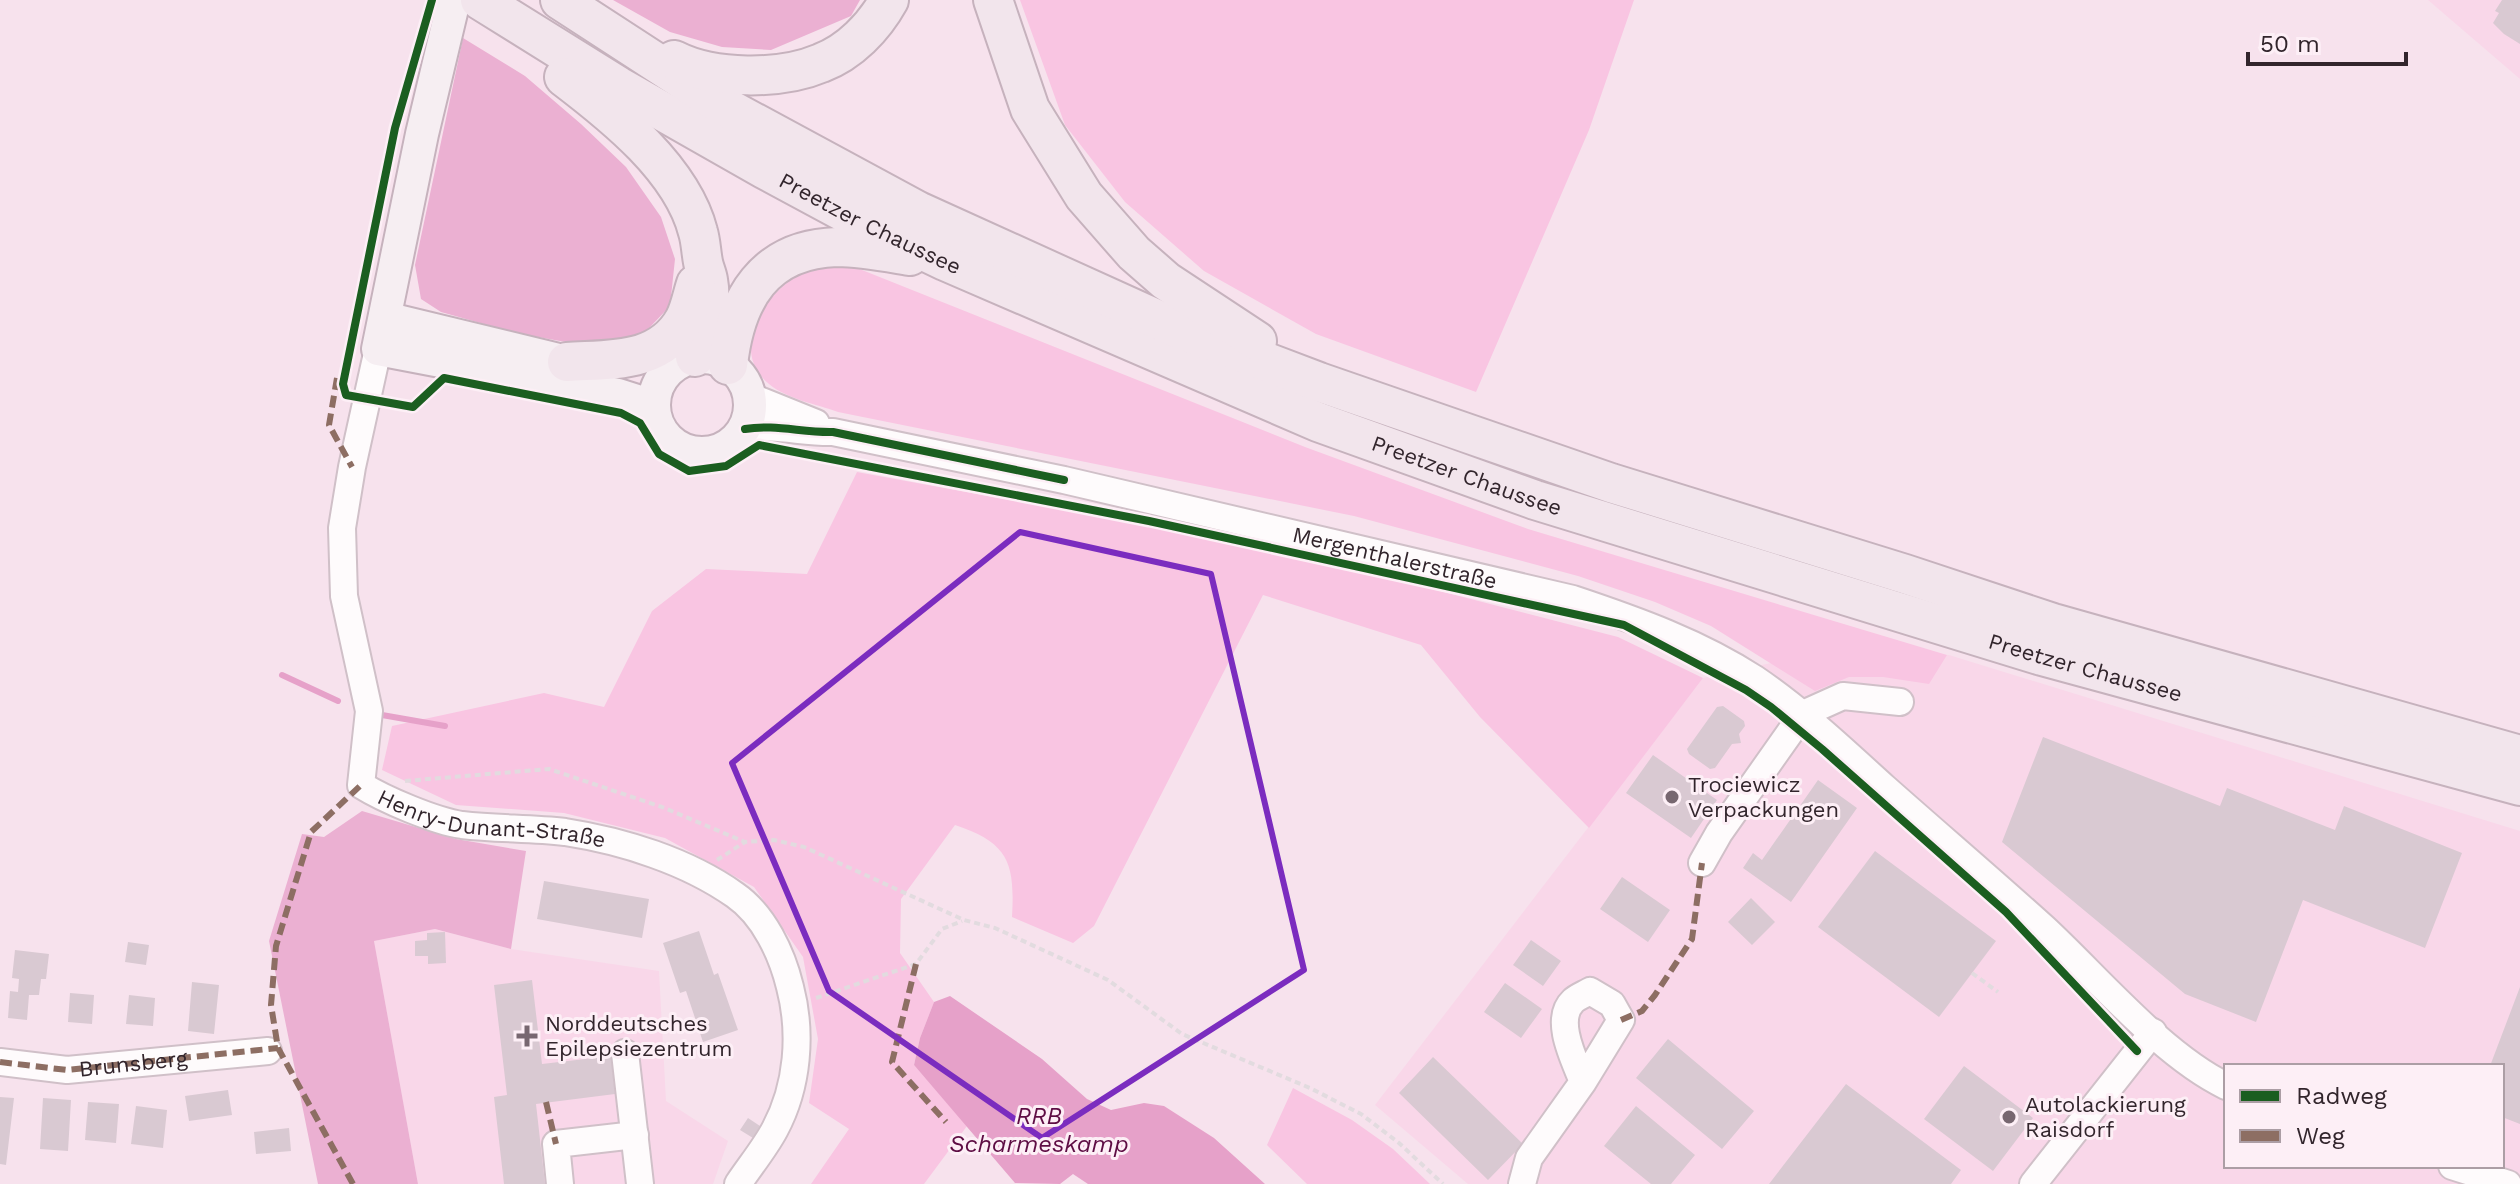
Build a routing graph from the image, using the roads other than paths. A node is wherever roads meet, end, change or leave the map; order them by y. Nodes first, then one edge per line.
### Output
1 (472, 0) edge
2 (889, 0) edge
3 (993, 0) edge
4 (566, 4) edge
5 (945, 261) junction
6 (703, 267) junction
7 (385, 318) junction
8 (378, 349) junction
9 (712, 361) junction
10 (567, 362) junction
11 (663, 377) junction
12 (1319, 382) junction
13 (749, 396) junction
14 (654, 410) junction
15 (745, 429) junction
16 (833, 432) junction
17 (1900, 702) dead end
18 (1803, 714) junction
19 (2520, 755) edge
20 (2520, 786) edge
21 (1702, 863) dead end
22 (2153, 1032) junction
23 (268, 1051) dead end
24 (625, 1053) dead end
25 (0, 1062) edge
26 (1583, 1082) dead end
27 (2224, 1085) edge
28 (635, 1135) junction
29 (2458, 1168) edge
30 (2502, 1183) edge
31 (560, 1184) edge
32 (640, 1184) edge
33 (738, 1184) edge
34 (1522, 1184) edge
35 (2033, 1184) edge

1 - 5 highway, Preetzer Chaussee
1 - 6 highway
1 - 7 main road
2 - 4 highway
3 - 12 highway
4 - 12 highway, Preetzer Chaussee
5 - 9 highway
5 - 20 highway, Preetzer Chaussee
6 - 9 highway
6 - 10 highway
7 - 8 main road
7 - 10 main road
8 - 14 main road
8 - 33 street, Henry-Dunant-Straße
9 - 11 main road
9 - 13 main road
10 - 11 main road
11 - 14 main road
12 - 19 highway, Preetzer Chaussee
13 - 15 main road
13 - 16 street, Mergenthalerstraße
14 - 15 main road
15 - 16 street, Mergenthalerstraße
16 - 18 street, Mergenthalerstraße
17 - 18 street
18 - 21 street
18 - 22 street, Mergenthalerstraße
22 - 27 street, Mergenthalerstraße
22 - 35 street
23 - 25 street, Brunsberg
24 - 28 street
26 - 34 street
28 - 31 street
28 - 32 street
29 - 30 street

